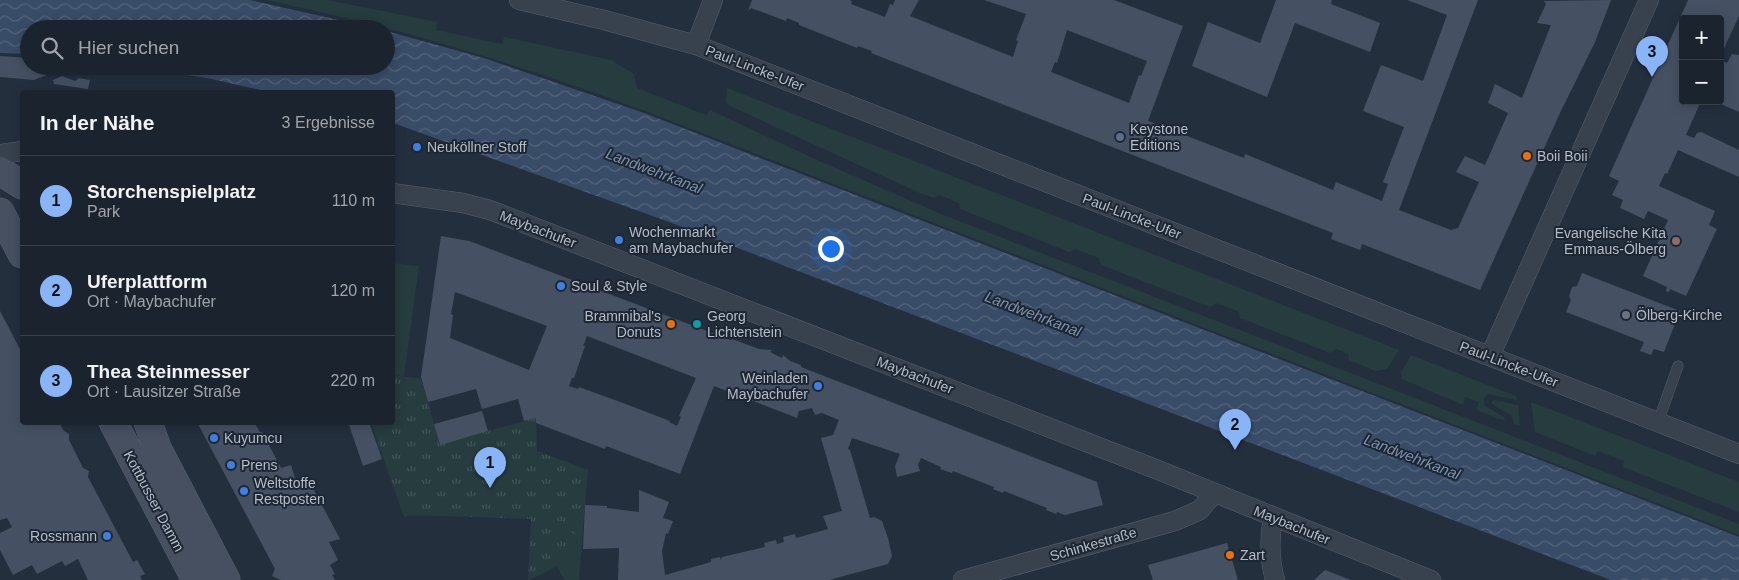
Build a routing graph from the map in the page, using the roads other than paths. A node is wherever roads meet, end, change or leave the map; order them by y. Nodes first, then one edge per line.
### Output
1 (519, 0) edge
2 (713, 0) edge
3 (1649, 0) edge
4 (696, 45) junction
5 (20, 150) edge
6 (0, 154) edge
7 (0, 170) edge
8 (20, 184) edge
9 (395, 193) edge
10 (0, 212) edge
11 (20, 250) edge
12 (1490, 356) junction
13 (1678, 366) dead end
14 (1658, 422) junction
15 (115, 425) edge
16 (149, 425) edge
17 (1739, 454) edge
18 (1214, 493) junction
19 (1273, 517) junction
20 (196, 580) edge
21 (226, 580) edge
22 (963, 580) edge
23 (1275, 580) edge
24 (1431, 580) edge

1 - 4 street, Paul-Lincke-Ufer
2 - 4 street
3 - 12 street
4 - 12 street, Paul-Lincke-Ufer
5 - 6 street
7 - 8 main road
9 - 18 street, Maybachufer
10 - 11 main road
12 - 14 street, Paul-Lincke-Ufer
13 - 14 lane
14 - 17 street, Paul-Lincke-Ufer
15 - 20 main road, Kottbusser Damm
16 - 21 main road, Kottbusser Damm
18 - 19 street, Maybachufer
18 - 22 street, Schinkestraße
19 - 23 street
19 - 24 street, Maybachufer

